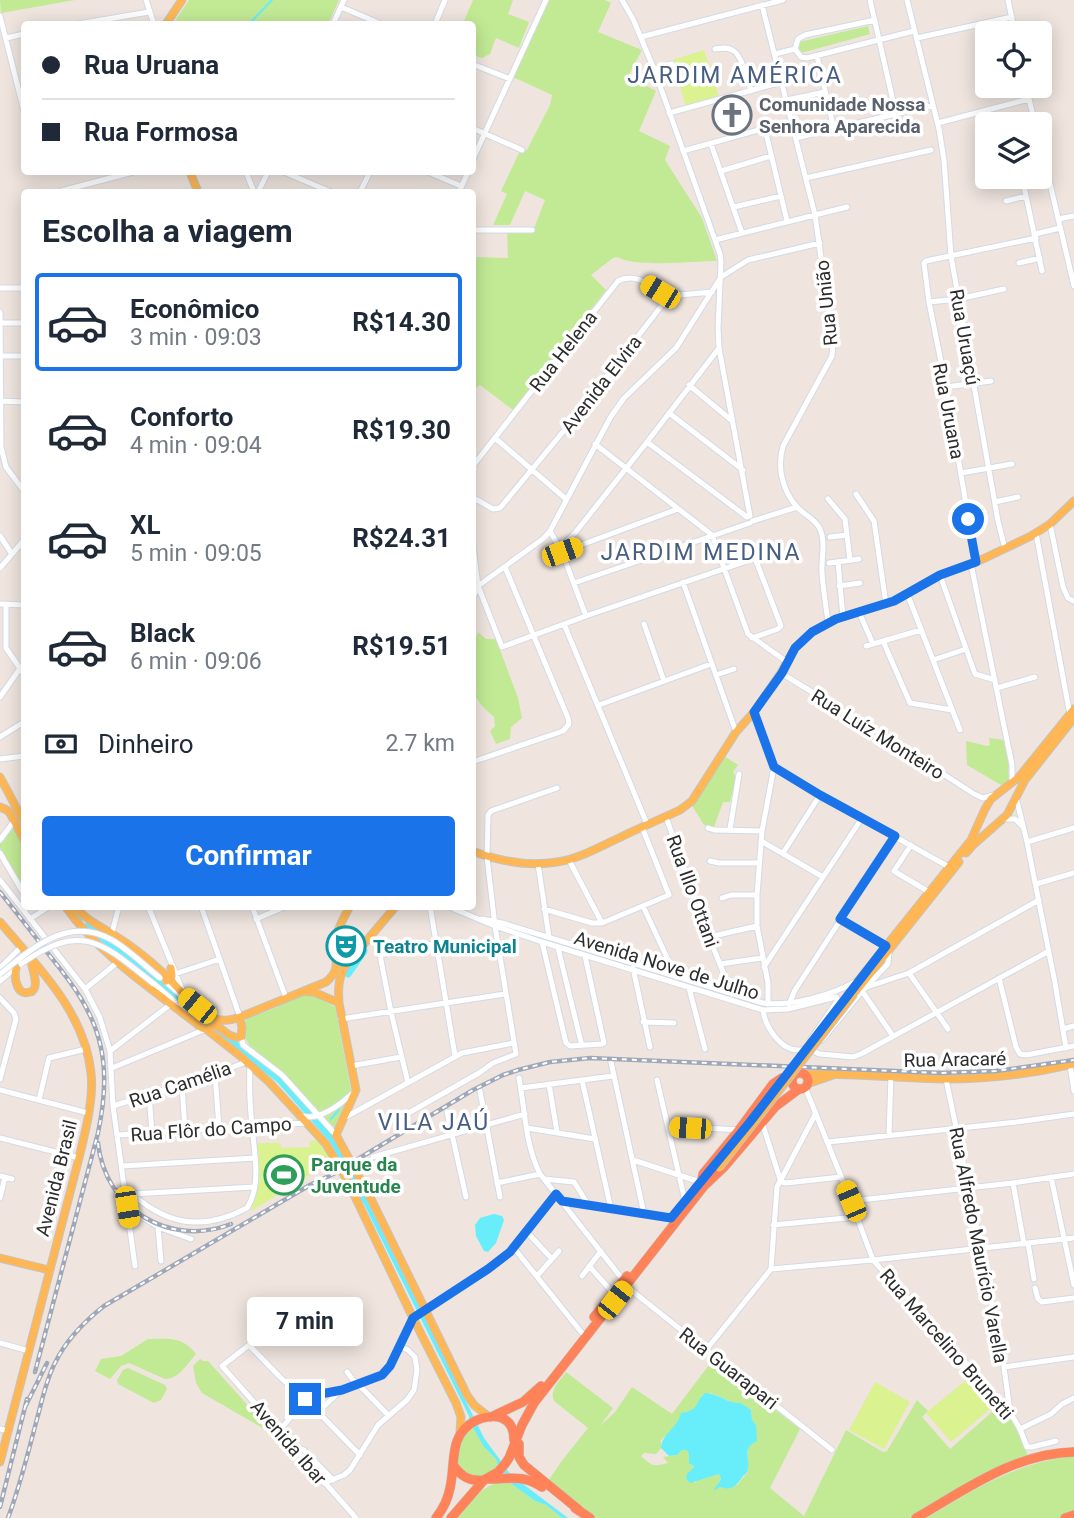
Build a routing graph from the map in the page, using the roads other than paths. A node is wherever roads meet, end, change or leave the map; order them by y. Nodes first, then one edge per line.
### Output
1 (146, 0) edge
2 (182, 0) edge
3 (344, 0) edge
4 (445, 0) edge
5 (546, 0) edge
6 (616, 0) edge
7 (622, 0) edge
8 (783, 0) edge
9 (870, 0) edge
10 (907, 0) edge
11 (1008, 0) edge
12 (762, 5) junction
13 (341, 7) junction
14 (149, 12) junction
15 (0, 16) edge
16 (1012, 17) junction
17 (875, 20) junction
18 (96, 21) edge
19 (152, 21) edge
20 (168, 21) edge
21 (334, 21) edge
22 (374, 21) edge
23 (436, 21) edge
24 (1013, 21) edge
25 (915, 31) junction
26 (21, 35) edge
27 (641, 37) junction
28 (6, 38) junction
29 (880, 38) junction
30 (917, 38) junction
31 (794, 48) junction
32 (715, 49) dead end
33 (775, 54) junction
34 (817, 56) junction
35 (672, 64) dead end
36 (476, 66) edge
37 (654, 69) junction
38 (510, 79) junction
39 (782, 82) junction
40 (751, 91) junction
41 (825, 92) junction
42 (21, 99) edge
43 (1029, 99) joint
44 (787, 100) junction
45 (933, 106) junction
46 (1032, 112) edge
47 (669, 113) junction
48 (896, 114) junction
49 (791, 121) junction
50 (937, 123) junction
51 (765, 129) junction
52 (834, 129) junction
53 (476, 130) edge
54 (485, 134) junction
55 (796, 138) junction
56 (711, 144) junction
57 (522, 150) dead end
58 (931, 150) dead end
59 (682, 151) junction
60 (476, 153) edge
61 (771, 156) junction
62 (720, 171) junction
63 (122, 175) edge
64 (291, 175) edge
65 (434, 175) edge
66 (806, 178) junction
67 (69, 189) edge
68 (324, 189) edge
69 (460, 189) edge
70 (1025, 189) edge
71 (1051, 189) edge
72 (781, 195) junction
73 (1027, 196) junction
74 (1006, 201) dead end
75 (734, 207) junction
76 (847, 207) dead end
77 (815, 215) junction
78 (1074, 216) edge
79 (1058, 219) junction
80 (787, 221) junction
81 (1060, 228) junction
82 (476, 230) edge
83 (532, 230) dead end
84 (742, 233) junction
85 (1036, 236) junction
86 (715, 240) junction
87 (820, 243) junction
88 (951, 256) junction
89 (1040, 258) junction
90 (1019, 263) dead end
91 (1042, 271) dead end
92 (721, 276) junction
93 (1074, 286) edge
94 (0, 288) edge
95 (21, 288) edge
96 (1004, 289) dead end
97 (712, 292) junction
98 (670, 296) junction
99 (958, 299) junction
100 (929, 302) junction
101 (0, 312) edge
102 (0, 323) edge
103 (21, 323) edge
104 (719, 348) junction
105 (1, 352) edge
106 (21, 355) edge
107 (991, 381) dead end
108 (974, 384) junction
109 (689, 385) junction
110 (946, 387) junction
111 (0, 401) edge
112 (21, 402) edge
113 (668, 413) junction
114 (731, 420) junction
115 (495, 438) junction
116 (647, 442) junction
117 (595, 444) junction
118 (476, 462) edge
119 (1012, 464) dead end
120 (3, 467) edge
121 (988, 468) junction
122 (626, 469) junction
123 (531, 470) junction
124 (743, 470) junction
125 (961, 473) junction
126 (21, 482) edge
127 (18, 484) junction
128 (21, 488) edge
129 (856, 494) dead end
130 (1018, 497) dead end
131 (566, 499) junction
132 (828, 499) dead end
133 (476, 501) edge
134 (1074, 501) edge
135 (995, 502) junction
136 (797, 508) junction
137 (678, 509) junction
138 (750, 518) junction
139 (1050, 524) junction
140 (551, 531) junction
141 (1036, 533) junction
142 (712, 535) junction
143 (847, 535) junction
144 (0, 536) edge
145 (830, 537) dead end
146 (21, 544) edge
147 (1005, 549) junction
148 (561, 550) junction
149 (776, 551) dead end
150 (12, 554) junction
151 (755, 558) junction
152 (859, 559) dead end
153 (850, 560) junction
154 (838, 562) junction
155 (829, 563) dead end
156 (974, 563) junction
157 (505, 567) junction
158 (0, 568) edge
159 (724, 568) junction
160 (476, 570) edge
161 (940, 575) junction
162 (683, 582) junction
163 (574, 583) junction
164 (860, 583) dead end
165 (478, 586) junction
166 (839, 586) junction
167 (476, 591) edge
168 (907, 593) junction
169 (1074, 601) edge
170 (886, 604) junction
171 (3, 605) edge
172 (21, 605) edge
173 (859, 612) junction
174 (586, 616) junction
175 (843, 617) junction
176 (828, 622) junction
177 (564, 624) junction
178 (644, 624) dead end
179 (921, 630) junction
180 (535, 635) junction
181 (752, 638) junction
182 (883, 642) junction
183 (3, 649) edge
184 (966, 649) junction
185 (933, 660) junction
186 (787, 662) junction
187 (711, 664) junction
188 (21, 665) edge
189 (734, 669) dead end
190 (21, 670) edge
191 (782, 673) junction
192 (716, 675) junction
193 (1035, 677) dead end
194 (995, 680) junction
195 (664, 681) junction
196 (997, 688) junction
197 (0, 697) edge
198 (599, 705) junction
199 (952, 710) junction
200 (754, 712) junction
201 (1072, 716) edge
202 (21, 724) edge
203 (960, 730) dead end
204 (736, 732) junction
205 (0, 737) edge
206 (21, 756) edge
207 (0, 759) edge
208 (476, 761) edge
209 (774, 767) junction
210 (739, 774) dead end
211 (0, 777) edge
212 (1012, 783) junction
213 (557, 788) dead end
214 (999, 792) junction
215 (974, 794) junction
216 (820, 795) junction
217 (1016, 796) junction
218 (3, 808) edge
219 (21, 813) edge
220 (982, 815) junction
221 (21, 817) edge
222 (666, 817) junction
223 (862, 818) junction
224 (1002, 819) junction
225 (14, 821) junction
226 (645, 826) junction
227 (995, 826) junction
228 (708, 828) dead end
229 (1024, 828) junction
230 (1074, 828) edge
231 (730, 829) junction
232 (762, 831) junction
233 (21, 834) edge
234 (895, 836) junction
235 (0, 840) edge
236 (761, 841) junction
237 (1027, 842) junction
238 (911, 845) junction
239 (476, 852) edge
240 (0, 853) edge
241 (783, 853) junction
242 (487, 856) junction
243 (569, 860) junction
244 (710, 861) dead end
245 (538, 863) junction
246 (760, 863) junction
247 (949, 867) junction
248 (1074, 873) edge
249 (823, 877) junction
250 (0, 880) edge
251 (1036, 884) junction
252 (21, 889) edge
253 (10, 892) junction
254 (929, 892) junction
255 (21, 894) edge
256 (757, 895) junction
257 (722, 898) dead end
258 (1039, 900) junction
259 (643, 906) junction
260 (21, 907) edge
261 (544, 909) junction
262 (23, 910) edge
263 (29, 910) edge
264 (44, 910) edge
265 (68, 910) edge
266 (78, 910) edge
267 (118, 910) edge
268 (149, 910) edge
269 (202, 910) edge
270 (253, 910) edge
271 (277, 910) edge
272 (348, 910) edge
273 (393, 910) edge
274 (431, 910) edge
275 (458, 910) edge
276 (83, 916) junction
277 (30, 919) junction
278 (256, 919) junction
279 (840, 919) junction
280 (0, 922) edge
281 (92, 923) junction
282 (495, 923) junction
283 (602, 923) junction
284 (81, 926) junction
285 (757, 926) junction
286 (112, 933) junction
287 (549, 937) junction
288 (709, 937) junction
289 (542, 942) junction
290 (437, 943) junction
291 (21, 947) junction
292 (558, 948) junction
293 (887, 949) junction
294 (1049, 951) junction
295 (585, 956) junction
296 (762, 958) junction
297 (220, 959) junction
298 (31, 960) junction
299 (118, 962) junction
300 (720, 964) junction
301 (18, 966) junction
302 (633, 967) junction
303 (764, 967) junction
304 (0, 971) edge
305 (909, 973) junction
306 (168, 974) junction
307 (676, 977) junction
308 (726, 978) junction
309 (999, 978) junction
310 (0, 981) edge
311 (334, 981) junction
312 (858, 981) junction
313 (689, 988) junction
314 (85, 989) junction
315 (718, 989) junction
316 (858, 991) junction
317 (303, 992) junction
318 (505, 994) junction
319 (732, 994) junction
320 (0, 998) edge
321 (286, 998) junction
322 (171, 1003) junction
323 (339, 1003) junction
324 (737, 1003) junction
325 (446, 1004) junction
326 (765, 1006) junction
327 (788, 1006) junction
328 (391, 1012) junction
329 (937, 1012) junction
330 (240, 1017) junction
331 (341, 1019) junction
332 (643, 1022) junction
333 (674, 1023) dead end
334 (1074, 1026) edge
335 (209, 1028) junction
336 (948, 1029) dead end
337 (1063, 1029) junction
338 (241, 1037) junction
339 (893, 1037) junction
340 (514, 1043) junction
341 (582, 1046) junction
342 (812, 1046) junction
343 (1074, 1046) edge
344 (649, 1047) dead end
345 (1066, 1048) junction
346 (86, 1049) junction
347 (705, 1049) dead end
348 (110, 1051) junction
349 (455, 1056) junction
350 (401, 1057) junction
351 (611, 1062) dead end
352 (248, 1063) junction
353 (1072, 1065) edge
354 (351, 1066) junction
355 (112, 1068) junction
356 (215, 1074) junction
357 (0, 1075) edge
358 (613, 1076) junction
359 (891, 1076) junction
360 (519, 1078) dead end
361 (947, 1079) junction
362 (582, 1080) junction
363 (657, 1080) dead end
364 (408, 1083) junction
365 (804, 1083) junction
366 (549, 1084) junction
367 (182, 1085) junction
368 (1074, 1086) edge
369 (521, 1088) junction
370 (0, 1090) edge
371 (356, 1090) junction
372 (480, 1091) dead end
373 (149, 1095) junction
374 (39, 1100) junction
375 (113, 1106) junction
376 (360, 1109) junction
377 (447, 1112) dead end
378 (88, 1113) junction
379 (816, 1113) junction
380 (525, 1114) junction
381 (1074, 1114) edge
382 (405, 1115) dead end
383 (344, 1118) junction
384 (313, 1119) junction
385 (762, 1122) junction
386 (486, 1125) junction
387 (252, 1126) junction
388 (669, 1126) junction
389 (219, 1128) junction
390 (527, 1128) junction
391 (956, 1128) junction
392 (185, 1130) junction
393 (739, 1130) junction
394 (152, 1132) junction
395 (557, 1132) junction
396 (453, 1134) junction
397 (117, 1135) junction
398 (337, 1135) junction
399 (889, 1135) junction
400 (0, 1138) edge
401 (595, 1139) junction
402 (828, 1142) junction
403 (373, 1157) dead end
404 (79, 1158) junction
405 (255, 1158) junction
406 (633, 1160) junction
407 (122, 1166) junction
408 (1074, 1174) edge
409 (680, 1175) junction
410 (542, 1176) junction
411 (2, 1177) edge
412 (841, 1177) junction
413 (1052, 1177) junction
414 (12, 1179) dead end
415 (780, 1179) junction
416 (704, 1181) junction
417 (497, 1183) junction
418 (1013, 1184) junction
419 (125, 1186) junction
420 (254, 1187) junction
421 (970, 1188) junction
422 (132, 1194) junction
423 (556, 1194) junction
424 (466, 1197) dead end
425 (500, 1197) dead end
426 (0, 1198) edge
427 (562, 1201) junction
428 (685, 1201) junction
429 (851, 1201) junction
430 (589, 1206) junction
431 (127, 1207) junction
432 (611, 1209) junction
433 (644, 1214) junction
434 (857, 1217) junction
435 (671, 1218) junction
436 (773, 1225) junction
437 (158, 1227) junction
438 (526, 1231) junction
439 (191, 1238) dead end
440 (1074, 1238) edge
441 (1064, 1239) junction
442 (1026, 1244) junction
443 (514, 1248) junction
444 (981, 1248) junction
445 (559, 1251) dead end
446 (601, 1251) junction
447 (552, 1259) junction
448 (0, 1260) edge
449 (873, 1260) junction
450 (161, 1261) dead end
451 (135, 1266) dead end
452 (589, 1266) junction
453 (771, 1269) junction
454 (49, 1273) junction
455 (537, 1276) junction
456 (582, 1276) dead end
457 (1034, 1279) dead end
458 (625, 1283) junction
459 (1074, 1285) edge
460 (1035, 1287) dead end
461 (613, 1293) junction
462 (1074, 1298) edge
463 (425, 1310) junction
464 (414, 1317) junction
465 (582, 1333) junction
466 (0, 1343) edge
467 (399, 1346) junction
468 (706, 1350) junction
469 (29, 1352) junction
470 (1074, 1357) edge
471 (1004, 1367) junction
472 (347, 1372) dead end
473 (358, 1384) junction
474 (342, 1390) junction
475 (1074, 1398) edge
476 (305, 1399) junction
477 (318, 1412) junction
478 (1010, 1412) junction
479 (388, 1415) junction
480 (527, 1415) junction
481 (490, 1417) junction
482 (1020, 1429) junction
483 (4, 1430) edge
484 (278, 1431) junction
485 (460, 1433) junction
486 (1056, 1441) dead end
487 (292, 1446) junction
488 (514, 1446) junction
489 (832, 1450) dead end
490 (1074, 1452) edge
491 (360, 1455) junction
492 (0, 1462) edge
493 (453, 1465) junction
494 (500, 1475) junction
495 (333, 1479) junction
496 (485, 1480) junction
497 (324, 1483) junction
498 (579, 1510) junction
499 (1074, 1515) edge
500 (356, 1518) edge
501 (436, 1518) edge
502 (452, 1518) edge
503 (590, 1518) edge
504 (916, 1518) edge
505 (1065, 1518) edge

1 - 14 street
2 - 20 main road
3 - 13 street
4 - 23 street
5 - 38 street
6 - 7 street
7 - 27 street
8 - 12 street
9 - 17 street
10 - 25 street, Rua Uruaçú
11 - 16 street
12 - 27 street
12 - 33 street, Rua União
13 - 21 street
13 - 22 street
14 - 18 street
14 - 19 street
15 - 28 street
16 - 24 street
16 - 30 street
17 - 29 street
17 - 31 street
25 - 29 street
25 - 30 street, Rua Uruaçú
26 - 28 street
27 - 37 street
28 - 42 street
29 - 34 street
29 - 48 street
30 - 45 street, Rua Uruaçú
31 - 33 street
31 - 34 street
32 - 40 street
33 - 39 street, Rua União
34 - 41 street
35 - 37 street
36 - 38 street
37 - 47 street
38 - 54 street
39 - 40 street
39 - 44 street, Rua União
40 - 47 street
41 - 44 street
41 - 52 street
43 - 46 street
43 - 50 street
44 - 49 street, Rua União
45 - 48 street
45 - 50 street, Rua Uruaçú
47 - 59 street
48 - 52 street
49 - 51 street
49 - 55 street, Rua União
50 - 88 street, Rua Uruaçú
51 - 56 street
51 - 61 street
52 - 55 street
53 - 54 street
54 - 57 street
54 - 60 street
55 - 66 street, Rua União
56 - 59 street
56 - 62 street
58 - 66 street
59 - 86 street
61 - 62 street
61 - 72 street
62 - 75 street
63 - 67 street
64 - 68 street
65 - 69 street
66 - 77 street, Rua União
70 - 73 street
71 - 79 street
72 - 75 street
72 - 80 street
73 - 74 street
73 - 85 street
75 - 84 street
76 - 77 street
77 - 80 street
77 - 87 street, Rua União
78 - 79 street
79 - 81 street
80 - 84 street
81 - 85 street
81 - 93 street
82 - 83 street
84 - 86 street
85 - 88 street
85 - 89 street
86 - 92 street
87 - 92 street
87 - 136 street, Rua União
88 - 99 street, Rua Uruaçú
88 - 100 street, Rua Uruana
89 - 90 street
89 - 91 street
92 - 97 street
92 - 104 street
94 - 95 street
96 - 99 street
97 - 98 street
97 - 117 street
98 - 115 street, Rua Helena
98 - 123 street, Avenida Elvira
99 - 100 street
99 - 108 street, Rua Uruaçú
100 - 110 street, Rua Uruana
101 - 102 street
102 - 103 street
102 - 105 street
104 - 109 street
104 - 114 street
105 - 106 street
105 - 111 street
107 - 108 street
108 - 110 street
108 - 121 street, Rua Uruaçú
109 - 113 street
109 - 114 street
110 - 125 street, Rua Uruana
111 - 112 street
111 - 120 street
113 - 116 street
113 - 124 street
114 - 124 street
115 - 118 street, Rua Helena
115 - 123 street
116 - 122 street
116 - 138 street
117 - 122 street
117 - 131 street
119 - 121 street
120 - 127 street
121 - 125 street
121 - 135 street, Rua Uruaçú
122 - 137 street
122 - 148 street
123 - 131 street
123 - 133 street, Avenida Elvira
124 - 138 street
125 - 156 street, Rua Uruana
126 - 127 street
127 - 128 street
129 - 170 street
130 - 135 street
131 - 140 street
132 - 143 street
134 - 139 main road
135 - 147 street, Rua Uruaçú
136 - 138 street
136 - 176 street, Rua União
137 - 142 street
137 - 148 street
138 - 142 street
139 - 141 main road
139 - 169 street
140 - 148 street
140 - 157 street
141 - 147 main road
141 - 201 street
142 - 159 street
142 - 163 street
143 - 145 street
143 - 153 street
144 - 150 street
146 - 150 street
147 - 156 main road
148 - 163 street
149 - 151 street
150 - 158 street
151 - 159 street
151 - 181 street
152 - 153 street
153 - 154 street
154 - 155 street
154 - 166 street
156 - 161 main road
156 - 194 street, Rua Uruana
157 - 165 street
157 - 180 street
159 - 162 street
159 - 181 street
160 - 165 street
161 - 168 main road
161 - 184 street
162 - 174 street
162 - 187 street
163 - 174 street
164 - 166 street
165 - 167 street
165 - 180 street
166 - 175 street
168 - 170 main road
168 - 179 street
170 - 173 main road
171 - 172 street
171 - 183 street
173 - 175 main road
173 - 182 street
174 - 177 street
175 - 176 main road
176 - 186 main road
177 - 180 street
177 - 198 street
178 - 195 street
179 - 182 street
179 - 185 street
180 - 208 street
181 - 186 street
182 - 199 street
183 - 188 street
184 - 185 street
184 - 194 street
185 - 199 street
186 - 191 main road
187 - 192 street
187 - 195 street
189 - 192 street
190 - 197 street
191 - 200 main road
191 - 215 street, Rua Luíz Monteiro
192 - 204 street
193 - 196 street
194 - 196 street, Rua Uruana
195 - 198 street
196 - 212 street, Rua Uruana
198 - 226 street
199 - 203 street
200 - 204 main road
200 - 209 street
201 - 212 main road
201 - 217 main road
202 - 205 street
204 - 222 main road
206 - 207 street
209 - 216 street
209 - 232 street
210 - 231 street
211 - 219 main road
212 - 214 main road
213 - 242 street
214 - 215 street
214 - 217 main road
214 - 220 main road
215 - 220 street
216 - 223 street
216 - 241 street
217 - 224 main road
217 - 229 street
218 - 225 main road
220 - 227 main road
220 - 247 main road
221 - 225 main road
222 - 226 main road
222 - 288 street, Rua Illo Ottani
223 - 234 street
223 - 249 street
224 - 227 main road
224 - 229 street
225 - 233 main road
225 - 235 street
226 - 243 main road
226 - 259 street
227 - 293 main road
228 - 231 street
229 - 237 street
230 - 237 street
231 - 232 street
232 - 236 street
234 - 238 street
234 - 279 street
236 - 241 street
236 - 246 street
237 - 251 street
238 - 247 street
238 - 254 street
239 - 242 main road
240 - 252 street
241 - 249 street
242 - 245 main road
242 - 282 street
243 - 245 main road
243 - 283 street
244 - 246 street
245 - 261 street
246 - 256 street
247 - 254 main road
248 - 251 street
249 - 303 street
250 - 253 street
251 - 258 street
253 - 255 street
253 - 260 street
254 - 293 main road
256 - 257 street
256 - 285 street
258 - 294 street
258 - 305 street
259 - 283 street
259 - 307 street
261 - 283 street
261 - 287 street
262 - 277 street
263 - 277 street
264 - 277 street
265 - 284 main road
266 - 276 main road
267 - 286 street
268 - 306 street
269 - 297 street
270 - 278 street
271 - 278 street
272 - 311 main road
273 - 311 main road
274 - 290 street
275 - 282 street, Avenida Nove de Julho
276 - 281 main road
276 - 284 main road
277 - 314 street
278 - 321 street
279 - 293 street
279 - 327 street
280 - 291 main road, Avenida Brasil
281 - 284 main road
281 - 286 main road
282 - 287 street, Avenida Nove de Julho
282 - 289 street, Avenida Nove de Julho
282 - 318 street
284 - 299 main road
285 - 288 street
285 - 296 street
286 - 306 main road
287 - 302 street, Avenida Nove de Julho
288 - 300 street, Rua Illo Ottani
289 - 292 street, Avenida Nove de Julho
289 - 341 street
290 - 325 street
290 - 328 street
291 - 298 main road, Avenida Brasil
291 - 304 street
292 - 295 street, Avenida Nove de Julho
292 - 341 street
293 - 312 main road
293 - 316 main road
294 - 309 street
294 - 337 street
295 - 302 street, Avenida Nove de Julho
295 - 341 street
296 - 300 street
296 - 303 street
297 - 306 street
297 - 330 street
298 - 301 main road
298 - 346 main road, Avenida Brasil
299 - 314 street
299 - 322 main road
300 - 308 street, Rua Illo Ottani
301 - 310 street
301 - 335 street, bridge
302 - 307 street, Avenida Nove de Julho
302 - 313 street, Avenida Nove de Julho
302 - 332 street
303 - 326 street
304 - 306 street, bridge
305 - 316 street
305 - 329 street
306 - 330 main road
307 - 315 street, Avenida Nove de Julho
308 - 315 street
308 - 319 street, Rua Illo Ottani
309 - 329 street
309 - 345 street
311 - 317 main road
311 - 323 main road
312 - 316 main road
312 - 327 street, Avenida Nove de Julho
313 - 324 street, Avenida Nove de Julho
313 - 347 street
314 - 348 street
315 - 319 street, Avenida Nove de Julho
316 - 339 street
316 - 342 street
316 - 416 main road, bridge
317 - 321 main road
317 - 323 main road
318 - 325 street
318 - 340 street
319 - 324 street, Rua Illo Ottani
319 - 326 street, Avenida Nove de Julho
320 - 357 street
321 - 330 main road
322 - 335 main road
322 - 348 street
323 - 331 main road
324 - 326 street, Avenida Nove de Julho
325 - 328 street
325 - 349 street
326 - 327 street, Avenida Nove de Julho
326 - 342 street
327 - 342 street, Avenida Nove de Julho
328 - 331 street
328 - 350 street
329 - 336 street
329 - 339 street
330 - 338 main road
331 - 354 main road
332 - 333 street
332 - 344 street
334 - 337 street
335 - 338 main road
335 - 352 main road
335 - 355 street
337 - 345 street
338 - 384 street
339 - 342 street
340 - 349 street
340 - 382 street
343 - 345 street
346 - 374 street
346 - 378 main road, Avenida Brasil
348 - 355 street
349 - 364 street
350 - 354 street
350 - 364 street
351 - 358 street
352 - 356 street, Rua Camélia
352 - 384 main road
352 - 387 street
353 - 361 main road, Rua Aracaré
353 - 368 street
354 - 371 main road
355 - 375 street
356 - 367 street, Rua Camélia
356 - 389 street
358 - 362 street
358 - 406 street
359 - 361 main road, Rua Aracaré
359 - 365 main road, Rua Aracaré
359 - 399 street
360 - 369 street
361 - 391 street, Rua Alfredo Maurício Varella
362 - 366 street
362 - 401 street
363 - 388 street
364 - 376 street
365 - 379 street, Rua Marcelino Brunetti
365 - 385 highway
365 - 393 highway
366 - 369 street
366 - 395 street
367 - 373 street, Rua Camélia
367 - 392 street
369 - 380 street
370 - 374 street
371 - 376 street
371 - 383 main road
371 - 384 street
372 - 386 street
373 - 375 street, Rua Camélia
373 - 394 street
374 - 378 street
375 - 397 street
376 - 383 street
377 - 396 street
378 - 404 main road, Avenida Brasil
379 - 402 street, Rua Marcelino Brunetti
379 - 415 street
380 - 386 street
380 - 390 street
381 - 391 street
383 - 398 main road
384 - 387 street, Rua Flôr do Campo
384 - 398 street
384 - 464 main road
385 - 415 street
385 - 416 highway
386 - 396 street
386 - 417 street
387 - 389 street, Rua Flôr do Campo
387 - 405 street
388 - 393 street
388 - 409 street
389 - 392 street, Rua Flôr do Campo
390 - 395 street
390 - 410 street
391 - 399 street
391 - 421 street, Rua Alfredo Maurício Varella
392 - 394 street, Rua Flôr do Campo
393 - 416 highway
394 - 397 street, Rua Flôr do Campo
395 - 401 street
396 - 403 street
396 - 424 street
397 - 407 street
398 - 463 main road
399 - 402 street
400 - 404 street
401 - 432 street
402 - 412 street, Rua Marcelino Brunetti
404 - 454 main road, Avenida Brasil
405 - 407 street
405 - 420 street
406 - 409 street
406 - 433 street
407 - 419 street
408 - 413 street
409 - 416 street
409 - 428 street
410 - 417 street
410 - 423 street, Rua Guarapari
410 - 430 street
411 - 414 street
411 - 426 street
412 - 415 street
412 - 429 street, Rua Marcelino Brunetti
413 - 418 street
413 - 441 street
415 - 436 street
416 - 428 highway
416 - 458 highway
417 - 425 street
418 - 421 street
418 - 442 street
419 - 422 street
419 - 431 street
420 - 422 street
420 - 422 street
421 - 429 street
421 - 444 street, Rua Alfredo Maurício Varella
423 - 427 street, Rua Guarapari
423 - 438 street
427 - 430 street
427 - 446 street, Rua Guarapari
428 - 435 highway
429 - 434 street, Rua Marcelino Brunetti
430 - 432 street
431 - 437 street
431 - 451 street
432 - 433 street
433 - 435 street
434 - 436 street
434 - 449 street, Rua Marcelino Brunetti
435 - 458 highway
436 - 453 street
437 - 439 street
437 - 450 street
438 - 443 street
438 - 447 street
440 - 441 street
441 - 442 street
441 - 459 street
442 - 444 street
442 - 457 street
443 - 455 street
443 - 463 street
444 - 449 street
444 - 471 street, Rua Alfredo Maurício Varella
445 - 447 street
446 - 452 street
446 - 458 street, Rua Guarapari
447 - 455 street
448 - 454 main road
449 - 453 street
449 - 478 street, Rua Marcelino Brunetti
452 - 456 street
452 - 461 street
453 - 468 street
454 - 469 main road, Avenida Brasil
455 - 465 street
458 - 461 highway
458 - 468 street, Rua Guarapari
458 - 480 highway
460 - 462 street
461 - 465 highway
463 - 464 street
463 - 481 main road
464 - 467 street
464 - 485 main road
465 - 481 highway
466 - 469 street
467 - 473 street
467 - 479 street
468 - 489 street, Rua Guarapari
469 - 483 main road, Avenida Brasil
470 - 471 street
471 - 478 street, Rua Alfredo Maurício Varella
472 - 473 street
473 - 474 street
473 - 479 street
474 - 476 street
474 - 477 street
475 - 482 street
476 - 477 street
476 - 484 street
476 - 484 street, Avenida Ibar
477 - 491 street
478 - 482 street, Rua Marcelino Brunetti
479 - 491 street
480 - 488 highway
480 - 498 highway
481 - 485 highway
481 - 488 highway
482 - 486 street, Rua Marcelino Brunetti
483 - 492 main road, Avenida Brasil
484 - 487 street, Avenida Ibar
485 - 493 highway
487 - 495 street
487 - 497 street, Avenida Ibar
488 - 494 highway
490 - 504 highway
491 - 495 street
493 - 496 highway
493 - 501 highway
494 - 496 highway
494 - 498 highway
495 - 497 street
496 - 502 highway
497 - 500 street, Avenida Ibar
498 - 503 highway
499 - 505 highway

